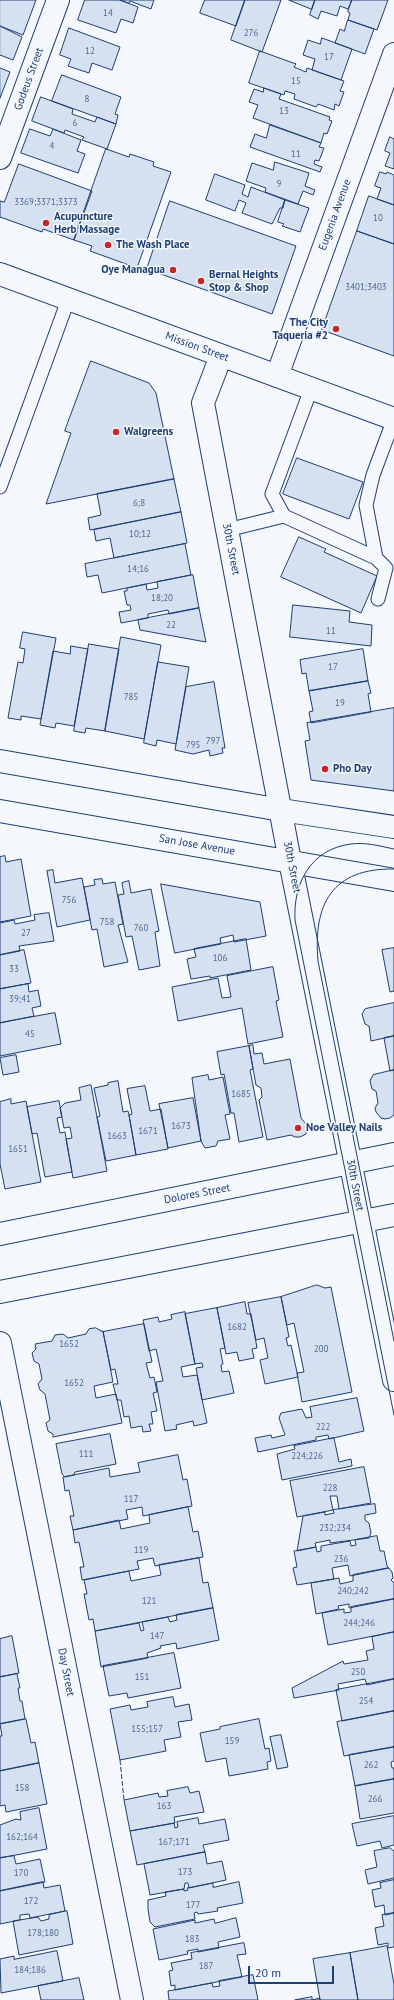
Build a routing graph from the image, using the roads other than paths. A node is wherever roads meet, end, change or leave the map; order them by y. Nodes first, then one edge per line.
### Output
1 (58, 0) edge
2 (394, 54) edge
3 (0, 158) edge
4 (0, 274) edge
5 (68, 300) junction
6 (221, 356) junction
7 (277, 376) junction
8 (311, 389) junction
9 (394, 419) edge
10 (0, 487) edge
11 (284, 516) junction
12 (227, 530) junction
13 (376, 558) junction
14 (378, 599) dead end
15 (0, 761) edge
16 (281, 810) junction
17 (0, 811) edge
18 (394, 827) edge
19 (290, 861) junction
20 (394, 880) edge
21 (394, 1154) edge
22 (351, 1162) junction
23 (394, 1215) edge
24 (362, 1222) junction
25 (0, 1234) edge
26 (0, 1292) edge
27 (0, 1343) edge
28 (394, 1380) edge
29 (132, 2000) edge

1 - 3 street, Godeus Street
2 - 7 street, Eugenia Avenue
4 - 5 street, Mission Street
5 - 6 street, Mission Street
5 - 10 lane
6 - 7 street, Mission Street
6 - 12 street, 30th Street
7 - 8 street, Mission Street
8 - 9 street, Mission Street
8 - 11 lane
9 - 13 lane
11 - 12 lane
11 - 13 lane
12 - 16 street, 30th Street
13 - 14 lane
15 - 16 street
16 - 18 street
16 - 19 street, 30th Street
17 - 19 street, San Jose Avenue
19 - 20 street, San Jose Avenue
19 - 22 street, 30th Street
21 - 22 street, Dolores Street
22 - 24 street, 30th Street
22 - 25 street, Dolores Street
23 - 24 street
24 - 26 street
24 - 28 street, 30th Street
27 - 29 street, Day Street

